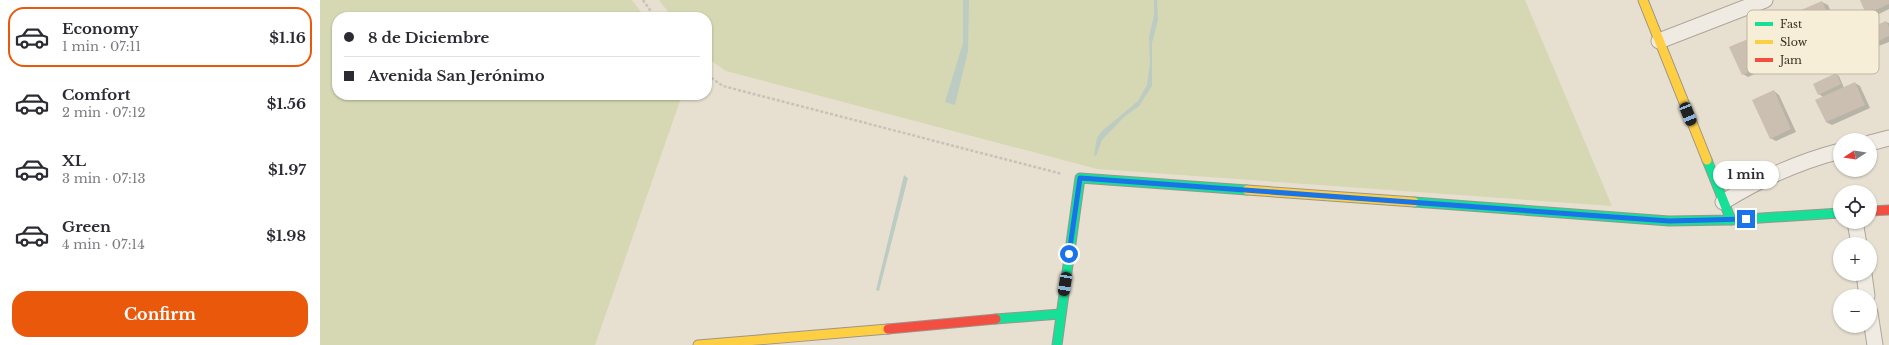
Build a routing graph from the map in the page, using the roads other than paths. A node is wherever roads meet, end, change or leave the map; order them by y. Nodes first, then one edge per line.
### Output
1 (1643, 0) edge
2 (1765, 0) edge
3 (1659, 41) junction
4 (1889, 138) edge
5 (1877, 141) edge
6 (1833, 153) edge
7 (1723, 202) junction
8 (1889, 210) edge
9 (1877, 211) edge
10 (1833, 213) edge
11 (1731, 220) junction
12 (1060, 314) junction
13 (1873, 333) edge
14 (698, 345) edge
15 (1057, 345) edge
16 (1875, 345) edge

1 - 3 street
2 - 3 street
3 - 7 street
4 - 5 street
6 - 7 street
7 - 11 street
8 - 9 street
10 - 11 street
11 - 12 street
12 - 14 street
12 - 15 street
13 - 16 street

